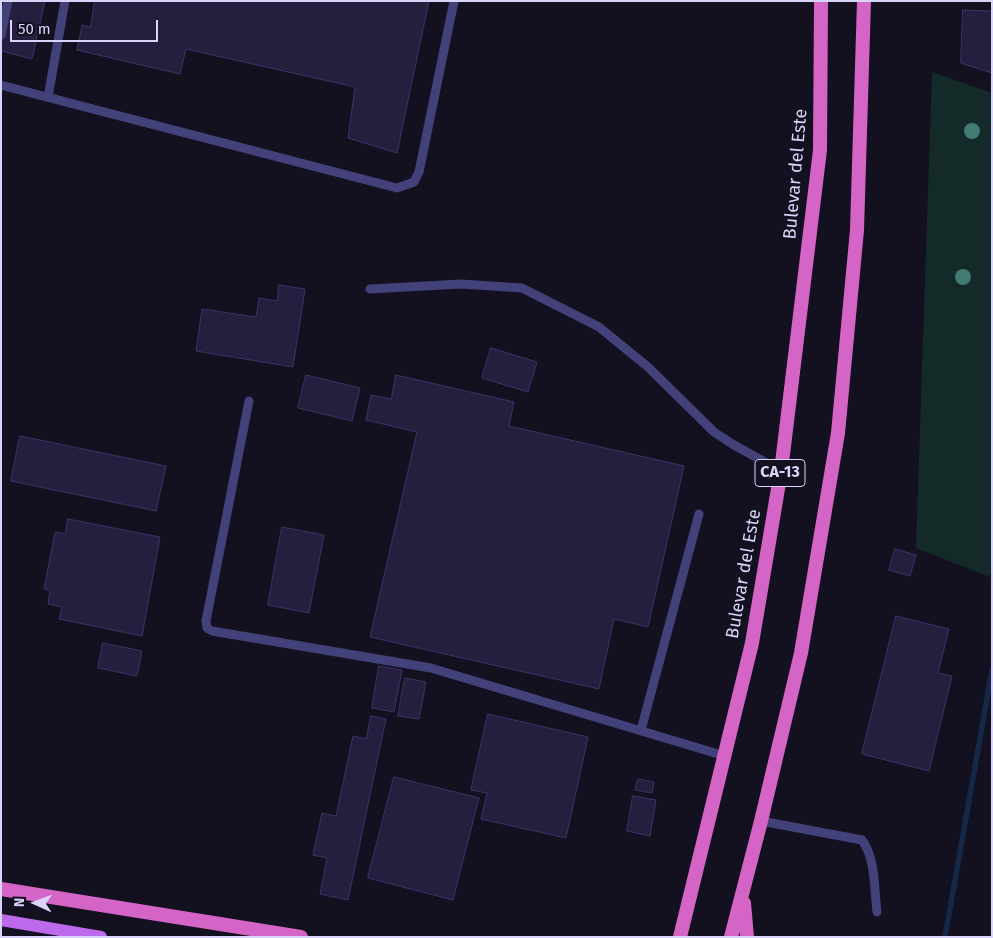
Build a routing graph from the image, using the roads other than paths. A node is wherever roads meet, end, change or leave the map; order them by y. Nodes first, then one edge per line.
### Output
1 (8, 1) edge
2 (64, 1) edge
3 (454, 1) edge
4 (821, 1) edge
5 (864, 1) edge
6 (1, 34) edge
7 (1, 85) edge
8 (48, 96) junction
9 (370, 289) dead end
10 (249, 401) dead end
11 (781, 471) junction
12 (700, 514) dead end
13 (641, 730) junction
14 (725, 756) junction
15 (761, 821) junction
16 (1, 889) edge
17 (743, 891) junction
18 (877, 912) dead end
19 (1, 920) edge
20 (101, 937) edge
21 (301, 937) edge
22 (680, 937) edge
23 (731, 937) edge
24 (747, 937) edge

1 - 6 lane
2 - 8 lane
3 - 8 lane
4 - 11 highway, Bulevar del Este / CA-13
5 - 15 highway, CA-13
7 - 8 lane
9 - 11 lane
10 - 13 lane
11 - 14 highway, Bulevar del Este / CA-13
12 - 13 lane
13 - 14 lane
14 - 22 highway, Bulevar del Este / CA-13
15 - 17 highway, CA-13
15 - 18 lane
16 - 21 highway
17 - 23 highway, CA-13
17 - 24 highway
19 - 20 main road

